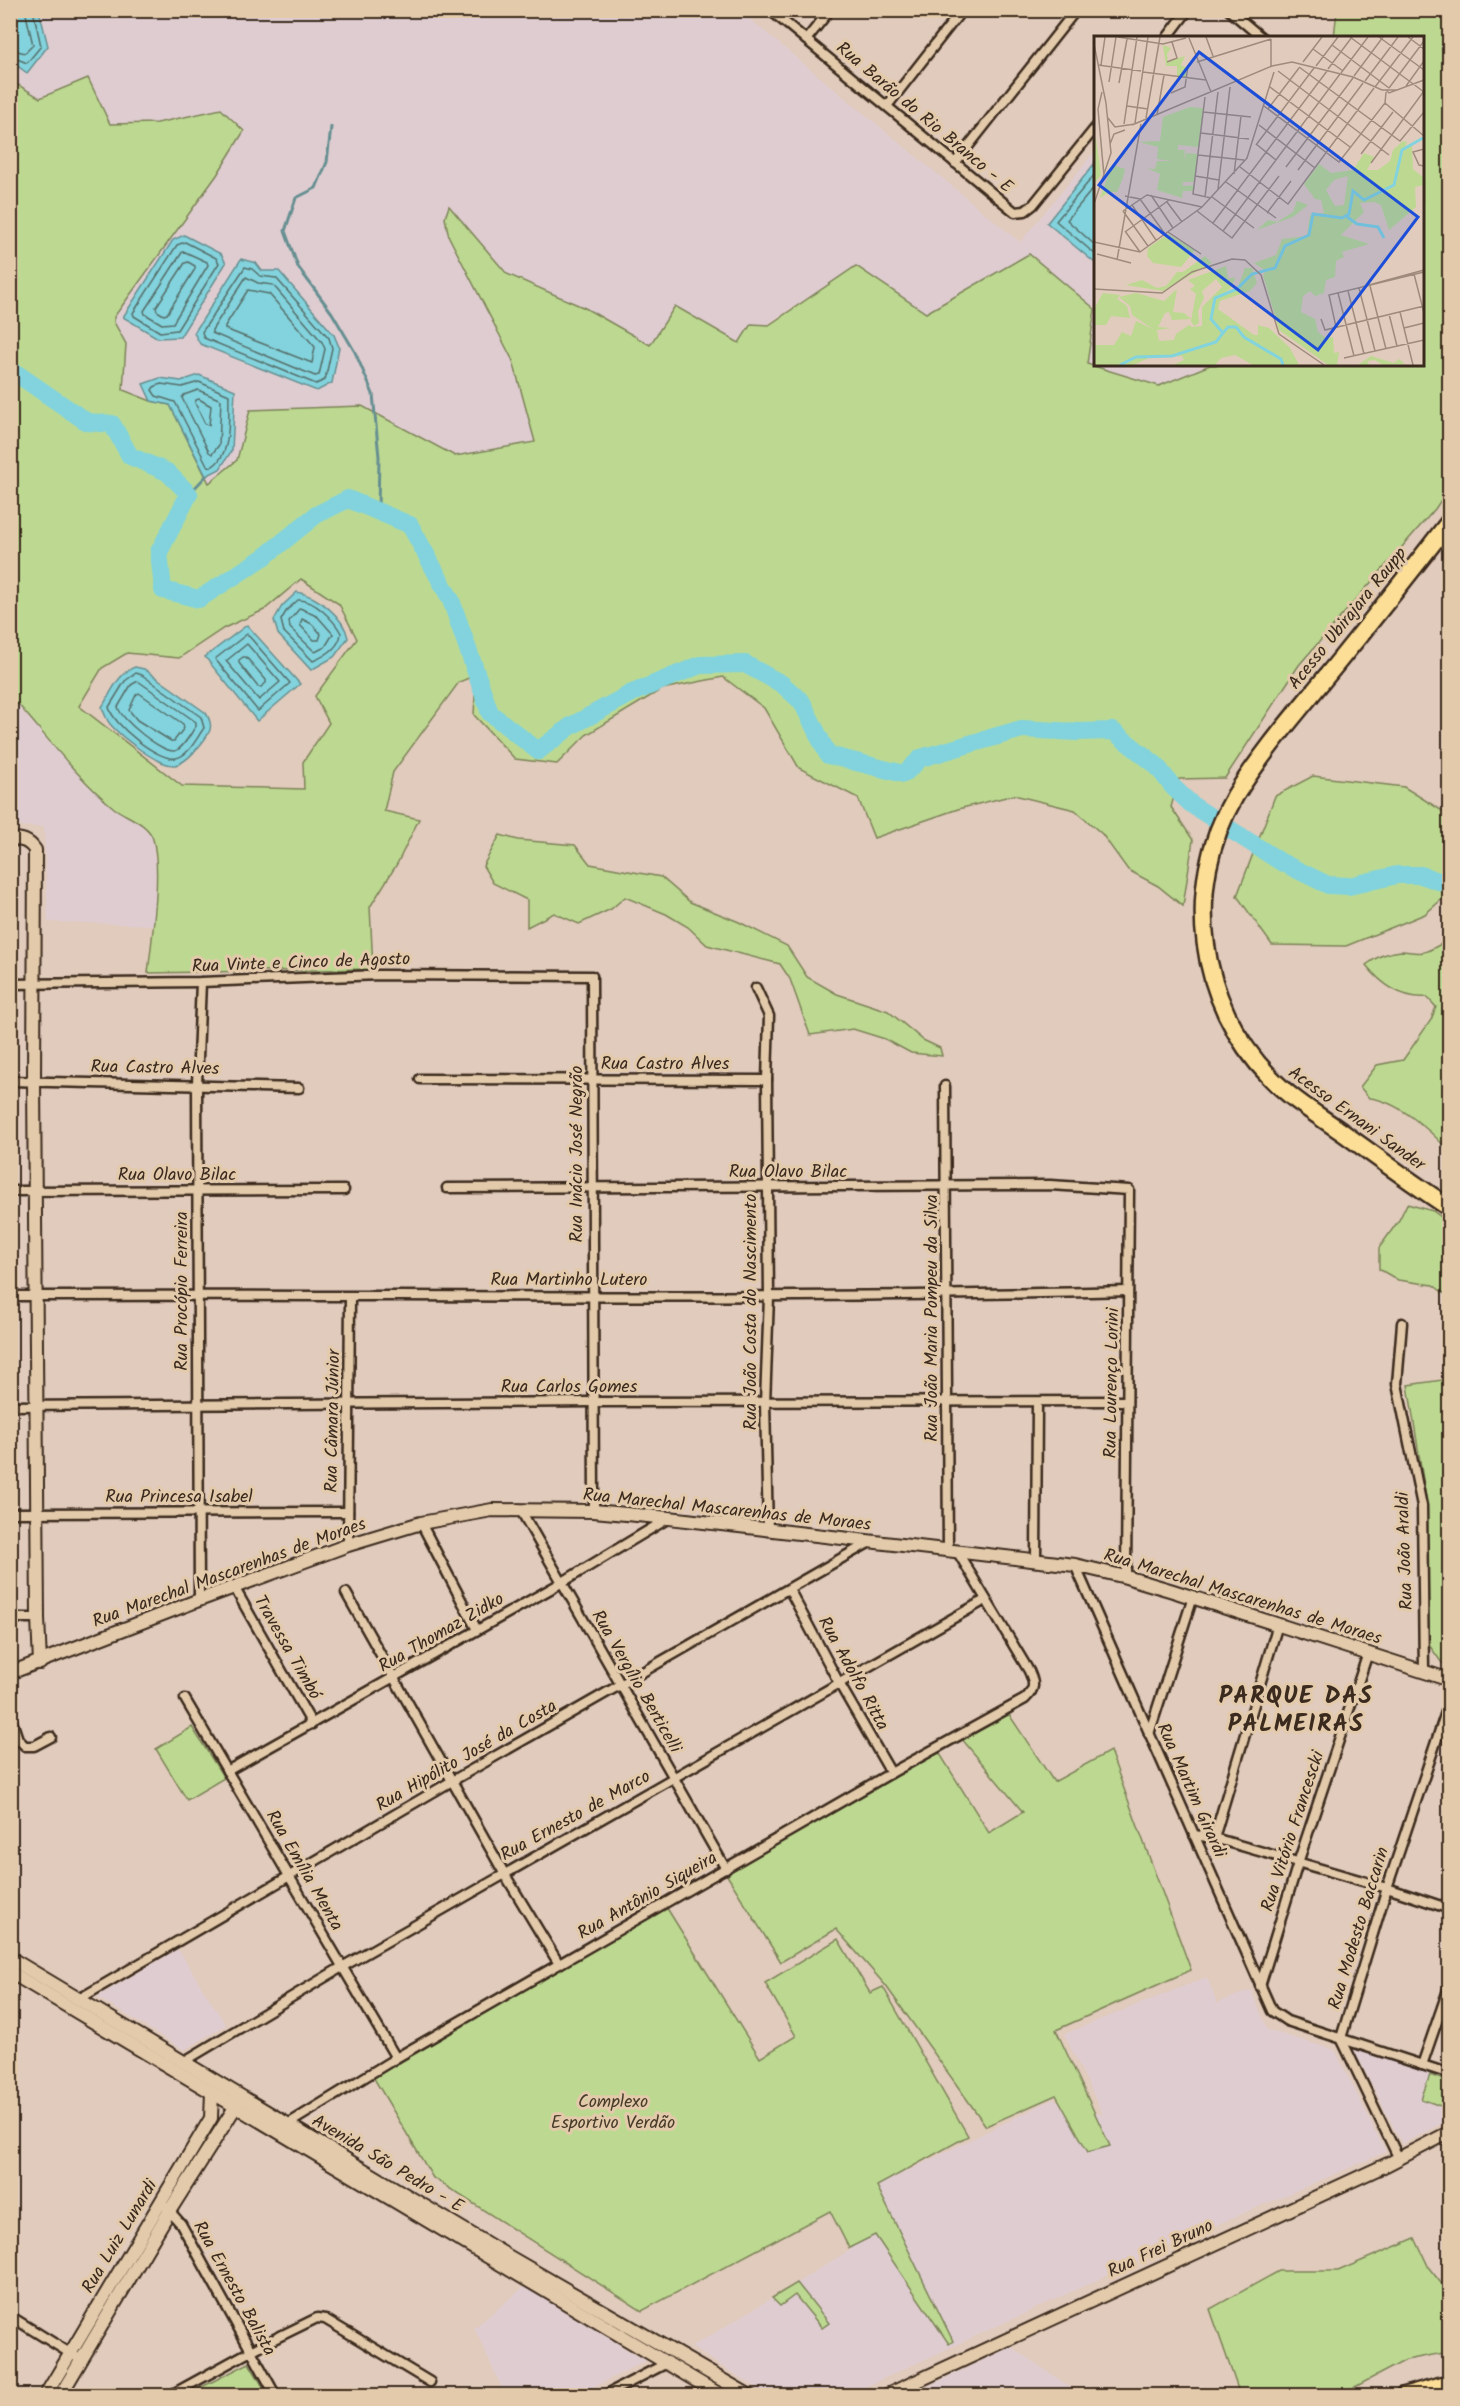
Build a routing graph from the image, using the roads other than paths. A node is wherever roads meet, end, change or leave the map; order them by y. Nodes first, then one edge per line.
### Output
1 (770, 10) edge
2 (830, 10) edge
3 (962, 10) edge
4 (1076, 10) edge
5 (1188, 10) edge
6 (1229, 10) edge
7 (1168, 36) edge
8 (1260, 36) edge
9 (806, 40) junction
10 (888, 106) junction
11 (1094, 127) edge
12 (955, 163) junction
13 (1449, 521) edge
14 (10, 839) edge
15 (1206, 954) joint
16 (592, 976) joint
17 (201, 982) junction
18 (10, 984) edge
19 (35, 984) junction
20 (756, 988) dead end
21 (420, 1079) dead end
22 (593, 1080) junction
23 (767, 1080) junction
24 (10, 1081) edge
25 (34, 1081) junction
26 (197, 1084) junction
27 (945, 1086) dead end
28 (299, 1088) dead end
29 (947, 1186) junction
30 (594, 1187) junction
31 (447, 1188) dead end
32 (767, 1188) junction
33 (344, 1190) dead end
34 (1129, 1190) joint
35 (10, 1191) edge
36 (34, 1191) junction
37 (197, 1191) junction
38 (1449, 1208) edge
39 (1128, 1292) junction
40 (198, 1295) junction
41 (592, 1295) junction
42 (946, 1295) junction
43 (10, 1296) edge
44 (35, 1296) junction
45 (350, 1297) junction
46 (769, 1297) junction
47 (1402, 1323) dead end
48 (948, 1401) junction
49 (1127, 1401) junction
50 (593, 1402) junction
51 (1037, 1402) junction
52 (765, 1403) junction
53 (349, 1404) junction
54 (198, 1405) junction
55 (10, 1406) edge
56 (36, 1406) junction
57 (520, 1509) junction
58 (594, 1511) junction
59 (348, 1512) junction
60 (10, 1513) edge
61 (37, 1513) junction
62 (199, 1513) junction
63 (669, 1518) junction
64 (421, 1523) junction
65 (768, 1531) junction
66 (871, 1542) junction
67 (348, 1545) junction
68 (953, 1550) junction
69 (1036, 1562) junction
70 (1075, 1565) junction
71 (1126, 1576) junction
72 (561, 1582) junction
73 (234, 1587) junction
74 (789, 1589) junction
75 (346, 1593) dead end
76 (1193, 1598) junction
77 (199, 1600) junction
78 (985, 1600) junction
79 (10, 1618) edge
80 (38, 1618) junction
81 (1278, 1624) junction
82 (477, 1630) junction
83 (1368, 1653) junction
84 (40, 1663) junction
85 (1424, 1671) junction
86 (10, 1673) edge
87 (395, 1677) junction
88 (1449, 1680) edge
89 (839, 1683) junction
90 (621, 1686) junction
91 (185, 1699) dead end
92 (1449, 1700) edge
93 (10, 1715) edge
94 (312, 1724) junction
95 (1149, 1734) junction
96 (51, 1737) dead end
97 (227, 1771) junction
98 (891, 1773) junction
99 (674, 1779) junction
100 (452, 1781) junction
101 (1194, 1835) junction
102 (1214, 1838) junction
103 (1298, 1863) junction
104 (726, 1869) junction
105 (504, 1873) junction
106 (288, 1876) junction
107 (1387, 1888) junction
108 (1449, 1909) edge
109 (10, 1958) edge
110 (560, 1964) junction
111 (342, 1967) junction
112 (10, 1972) edge
113 (1449, 1984) edge
114 (1260, 1986) junction
115 (79, 1999) junction
116 (1341, 2038) junction
117 (396, 2058) junction
118 (183, 2062) junction
119 (1422, 2065) junction
120 (1449, 2074) edge
121 (212, 2092) junction
122 (236, 2106) junction
123 (288, 2124) junction
124 (1449, 2132) edge
125 (1399, 2159) junction
126 (165, 2206) junction
127 (10, 2316) edge
128 (251, 2350) junction
129 (75, 2357) junction
130 (669, 2362) junction
131 (430, 2382) dead end
132 (1449, 2383) edge
133 (1417, 2393) edge
134 (45, 2396) edge
135 (60, 2396) edge
136 (169, 2396) edge
137 (276, 2396) edge
138 (603, 2396) edge
139 (723, 2396) edge
140 (750, 2396) edge
141 (885, 2396) edge
142 (1402, 2396) edge

1 - 9 street, Rua Barão do Rio Branco - E
2 - 9 street
3 - 10 street
4 - 12 street
5 - 7 street
6 - 8 street
9 - 10 street, Rua Barão do Rio Branco - E
10 - 12 street, Rua Barão do Rio Branco - E
11 - 12 street, Rua Barão do Rio Branco - E
13 - 15 highway, Acesso Ubirajara Raupp
14 - 19 street
15 - 38 highway, Acesso Ernani Sander
16 - 17 street, Rua Vinte e Cinco de Agosto
16 - 22 street, Rua Inácio José Negrão
17 - 19 street, Rua Vinte e Cinco de Agosto
17 - 26 street, Rua Procópio Ferreira
18 - 19 street, Rua Vinte e Cinco de Agosto
19 - 25 street
20 - 23 street, Rua João Costa do Nascimento
21 - 22 street, Rua Castro Alves
22 - 23 street, Rua Castro Alves
22 - 30 street, Rua Inácio José Negrão
23 - 32 street, Rua João Costa do Nascimento
24 - 25 street, Rua Castro Alves
25 - 26 street, Rua Castro Alves
25 - 36 street
26 - 28 street, Rua Castro Alves
26 - 37 street, Rua Procópio Ferreira
27 - 29 street, Rua João Maria Pompeu da Silva
29 - 32 street, Rua Olavo Bilac
29 - 34 street, Rua Olavo Bilac
29 - 42 street, Rua João Maria Pompeu da Silva
30 - 31 street, Rua Olavo Bilac
30 - 32 street, Rua Olavo Bilac
30 - 41 street, Rua Inácio José Negrão
32 - 46 street, Rua João Costa do Nascimento
33 - 37 street, Rua Olavo Bilac
34 - 39 street, Rua Lourenço Lorini
35 - 36 street, Rua Olavo Bilac
36 - 37 street, Rua Olavo Bilac
36 - 44 street
37 - 40 street, Rua Procópio Ferreira
39 - 42 street, Rua Martinho Lutero
39 - 49 street, Rua Lourenço Lorini
40 - 44 street, Rua Martinho Lutero
40 - 45 street, Rua Martinho Lutero
40 - 54 street, Rua Procópio Ferreira
41 - 45 street, Rua Martinho Lutero
41 - 46 street, Rua Martinho Lutero
41 - 50 street, Rua Inácio José Negrão
42 - 46 street, Rua Martinho Lutero
42 - 48 street, Rua João Maria Pompeu da Silva
43 - 44 street, Rua Martinho Lutero
44 - 56 street
45 - 53 street, Rua Câmara Júnior
46 - 52 street, Rua João Costa do Nascimento
47 - 85 street, Rua João Araldi
48 - 51 street, Rua Carlos Gomes
48 - 52 street, Rua Carlos Gomes
48 - 68 street, Rua João Maria Pompeu da Silva
49 - 51 street, Rua Carlos Gomes
49 - 71 street, Rua Lourenço Lorini
50 - 52 street, Rua Carlos Gomes
50 - 53 street, Rua Carlos Gomes
50 - 58 street, Rua Inácio José Negrão
51 - 69 street
52 - 65 street, Rua João Costa do Nascimento
53 - 54 street, Rua Carlos Gomes
53 - 59 street, Rua Câmara Júnior
54 - 56 street, Rua Carlos Gomes
54 - 62 street, Rua Procópio Ferreira
55 - 56 street, Rua Carlos Gomes
56 - 61 street
57 - 58 street, Rua Marechal Mascarenhas de Moraes
57 - 64 street, Rua Marechal Mascarenhas de Moraes
57 - 72 street, Rua Vergílio Berticelli
58 - 63 street, Rua Marechal Mascarenhas de Moraes
59 - 62 street, Rua Princesa Isabel
59 - 67 street, Rua Câmara Júnior
60 - 61 street, Rua Princesa Isabel
61 - 62 street, Rua Princesa Isabel
61 - 80 street
62 - 77 street, Rua Procópio Ferreira
63 - 65 street, Rua Marechal Mascarenhas de Moraes
63 - 72 street, Rua Thomaz Zidko
64 - 67 street, Rua Marechal Mascarenhas de Moraes
64 - 82 street
65 - 66 street, Rua Marechal Mascarenhas de Moraes
66 - 68 street, Rua Marechal Mascarenhas de Moraes
66 - 74 street, Rua Hipólito José da Costa
67 - 73 street, Rua Marechal Mascarenhas de Moraes
68 - 69 street, Rua Marechal Mascarenhas de Moraes
68 - 78 street
69 - 70 street, Rua Marechal Mascarenhas de Moraes
70 - 71 street, Rua Marechal Mascarenhas de Moraes
70 - 95 street, Rua Martim Girardi
71 - 76 street, Rua Marechal Mascarenhas de Moraes
72 - 82 street, Rua Thomaz Zidko
72 - 90 street, Rua Vergílio Berticelli
73 - 77 street, Rua Marechal Mascarenhas de Moraes
73 - 94 street, Travessa Timbó
74 - 89 street, Rua Adolfo Ritta
74 - 90 street, Rua Hipólito José da Costa
75 - 87 street
76 - 81 street, Rua Marechal Mascarenhas de Moraes
76 - 95 street
77 - 84 street, Rua Marechal Mascarenhas de Moraes
78 - 89 street, Rua Ernesto de Marco
78 - 98 street, Rua Antônio Siqueira
79 - 80 street
80 - 84 street
81 - 83 street, Rua Marechal Mascarenhas de Moraes
81 - 102 street
82 - 87 street, Rua Thomaz Zidko
83 - 85 street, Rua Marechal Mascarenhas de Moraes
83 - 103 street, Rua Vitório Francescki
84 - 86 street, Rua Marechal Mascarenhas de Moraes
85 - 88 street, Rua Marechal Mascarenhas de Moraes
87 - 94 street, Rua Thomaz Zidko
87 - 100 street
89 - 98 street, Rua Adolfo Ritta
89 - 99 street, Rua Ernesto de Marco
90 - 99 street, Rua Vergílio Berticelli
90 - 100 street, Rua Hipólito José da Costa
91 - 97 street, Rua Emília Menta
92 - 107 street, Rua Modesto Baccarin
93 - 96 street
94 - 97 street, Rua Thomaz Zidko
95 - 101 street, Rua Martim Girardi
97 - 106 street, Rua Emília Menta
98 - 104 street, Rua Antônio Siqueira
99 - 104 street, Rua Vergílio Berticelli
99 - 105 street, Rua Ernesto de Marco
100 - 105 street
100 - 106 street, Rua Hipólito José da Costa
101 - 102 street
101 - 114 street, Rua Martim Girardi
102 - 103 street
103 - 107 street
103 - 114 street, Rua Vitório Francescki
104 - 110 street, Rua Antônio Siqueira
105 - 110 street
105 - 111 street, Rua Ernesto de Marco
106 - 111 street, Rua Emília Menta
106 - 115 street, Rua Hipólito José da Costa
107 - 108 street
107 - 116 street, Rua Modesto Baccarin
109 - 115 street, Avenida São Pedro - E
110 - 117 street, Rua Antônio Siqueira
111 - 117 street, Rua Emília Menta
111 - 118 street, Rua Ernesto de Marco
112 - 121 street, Avenida São Pedro - E
113 - 119 street
114 - 116 street, Rua Martim Girardi
115 - 118 street, Avenida São Pedro - E
116 - 119 street
116 - 125 street, Rua Modesto Baccarin
117 - 123 street, Rua Antônio Siqueira
118 - 123 street, Avenida São Pedro - E
119 - 120 street
121 - 122 street, Avenida São Pedro - E
121 - 126 street, Rua Luiz Lunardi
122 - 126 street, Rua Luiz Lunardi
122 - 130 street, Avenida São Pedro - E
123 - 140 street, Avenida São Pedro - E
124 - 125 street, Rua Frei Bruno
125 - 141 street, Rua Frei Bruno
126 - 128 street, Rua Ernesto Balista
126 - 129 street, Rua Luiz Lunardi
127 - 129 street
128 - 131 street
128 - 136 street
128 - 137 street, Rua Ernesto Balista
129 - 134 street, Rua Luiz Lunardi
129 - 135 street, Rua Luiz Lunardi
130 - 138 street
130 - 139 street, Avenida São Pedro - E
132 - 133 highway
133 - 142 highway

